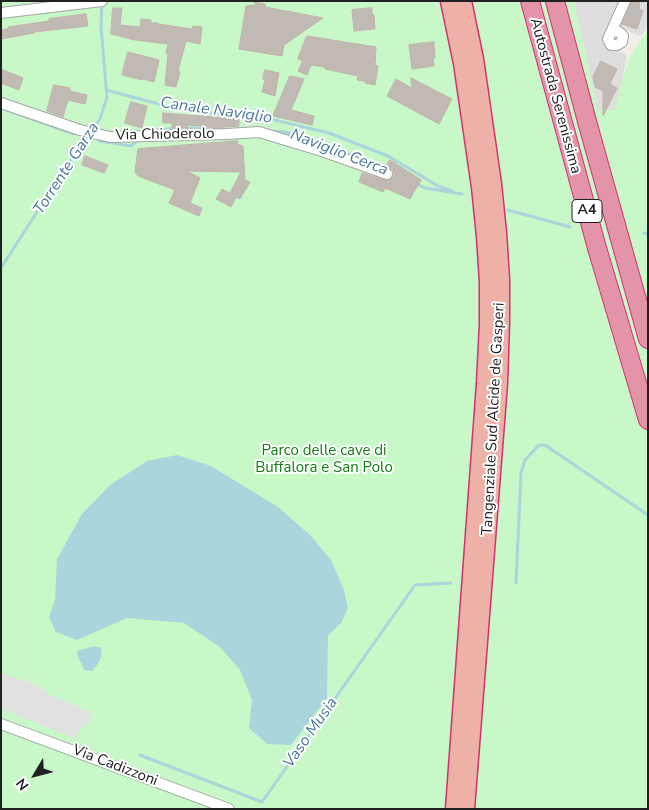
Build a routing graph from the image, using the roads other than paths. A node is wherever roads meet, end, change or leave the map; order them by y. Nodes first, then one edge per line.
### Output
1 (449, 1) edge
2 (463, 1) edge
3 (530, 1) edge
4 (555, 1) edge
5 (625, 1) edge
6 (98, 2) edge
7 (69, 3) edge
8 (1, 13) edge
9 (612, 31) dead end
10 (1, 103) edge
11 (387, 174) dead end
12 (648, 339) edge
13 (648, 420) edge
14 (1, 724) edge
15 (229, 809) edge
16 (454, 809) edge
17 (466, 809) edge

1 - 16 highway, Tangenziale Sud Alcide de Gasperi
2 - 17 highway, Tangenziale Sud Alcide de Gasperi
3 - 13 highway, Autostrada Serenissima / A4
4 - 12 highway, Autostrada Serenissima / A4
5 - 9 street
6 - 7 street
7 - 8 street
10 - 11 street, Via Chioderolo
14 - 15 street, Via Cadizzoni

